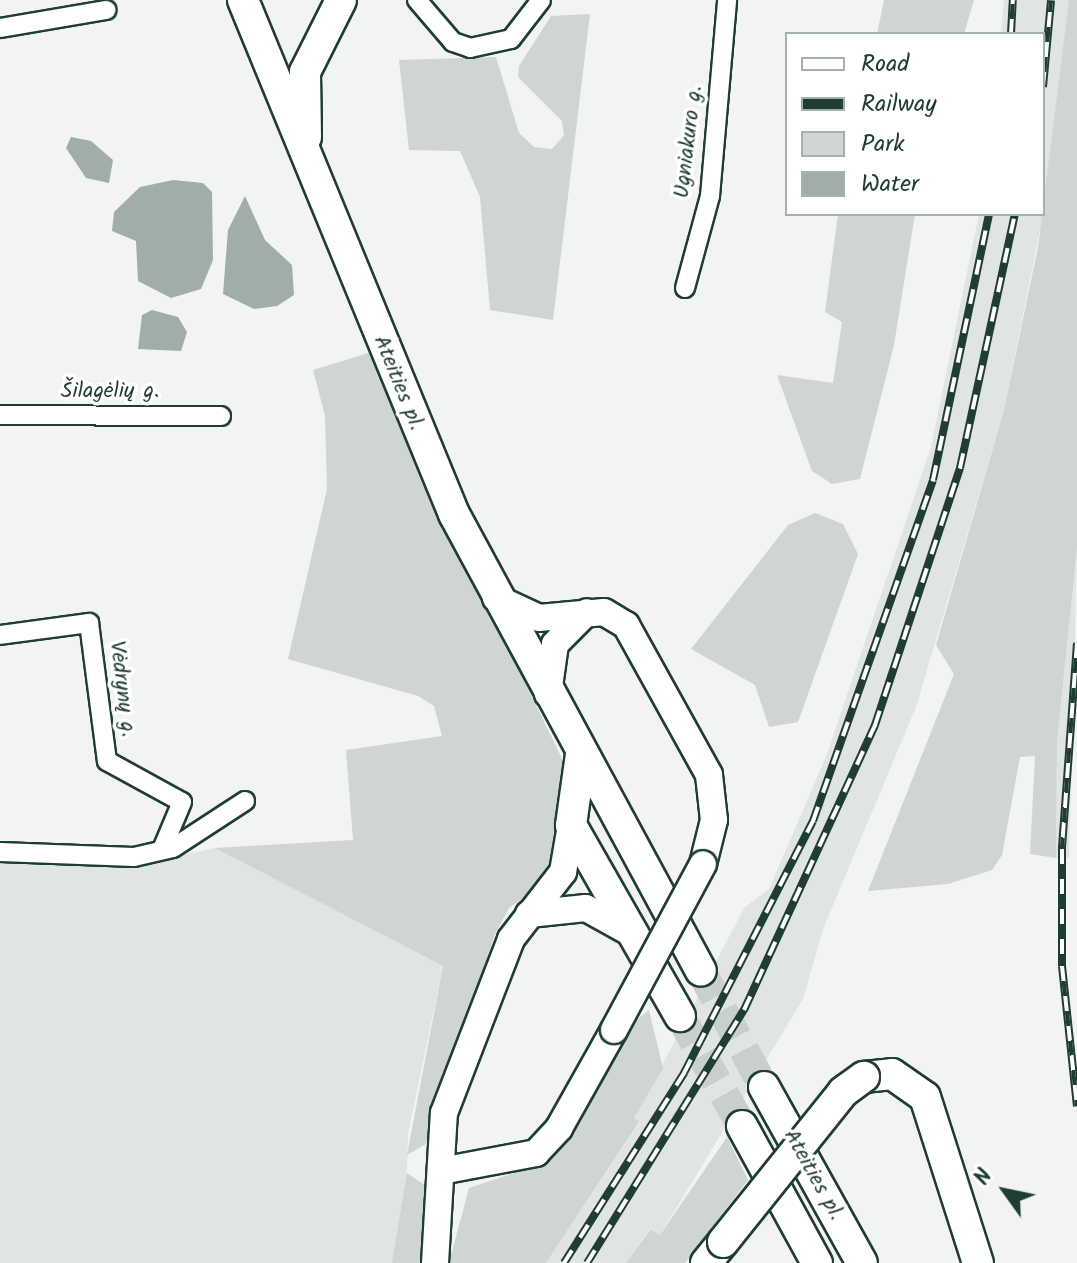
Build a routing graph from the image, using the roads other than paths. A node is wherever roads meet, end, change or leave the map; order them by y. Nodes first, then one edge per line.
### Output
1 (341, 0) edge
2 (417, 0) edge
3 (541, 0) edge
4 (727, 0) edge
5 (244, 4) edge
6 (106, 10) dead end
7 (0, 28) edge
8 (307, 159) junction
9 (685, 288) dead end
10 (0, 415) edge
11 (221, 416) dead end
12 (496, 598) junction
13 (587, 612) junction
14 (0, 635) edge
15 (548, 695) junction
16 (581, 754) junction
17 (245, 801) dead end
18 (571, 825) junction
19 (163, 847) junction
20 (0, 852) edge
21 (529, 914) junction
22 (637, 938) junction
23 (701, 971) tunnel mouth
24 (680, 1016) tunnel mouth
25 (764, 1087) tunnel mouth
26 (742, 1126) tunnel mouth
27 (441, 1171) junction
28 (714, 1252) edge
29 (811, 1257) edge
30 (435, 1263) edge
31 (862, 1263) edge
32 (978, 1263) edge

1 - 8 main road
2 - 3 street
4 - 9 street, Ugniakuro g.
5 - 8 main road, Ateities pl.
6 - 7 street
8 - 12 main road, Ateities pl.
10 - 11 street, Šilagėlių g.
12 - 13 main road
12 - 15 main road, Ateities pl.
13 - 15 main road
13 - 27 main road, bridge
14 - 19 street, Vėdrynų g.
15 - 16 main road, Ateities pl.
16 - 18 main road
16 - 23 main road, Ateities pl.
17 - 19 street
18 - 21 main road
18 - 22 main road
19 - 20 street
21 - 22 main road
21 - 27 main road
22 - 24 main road
25 - 31 main road, Ateities pl.
26 - 29 main road, Ateities pl.
27 - 30 main road
28 - 32 main road, bridge

